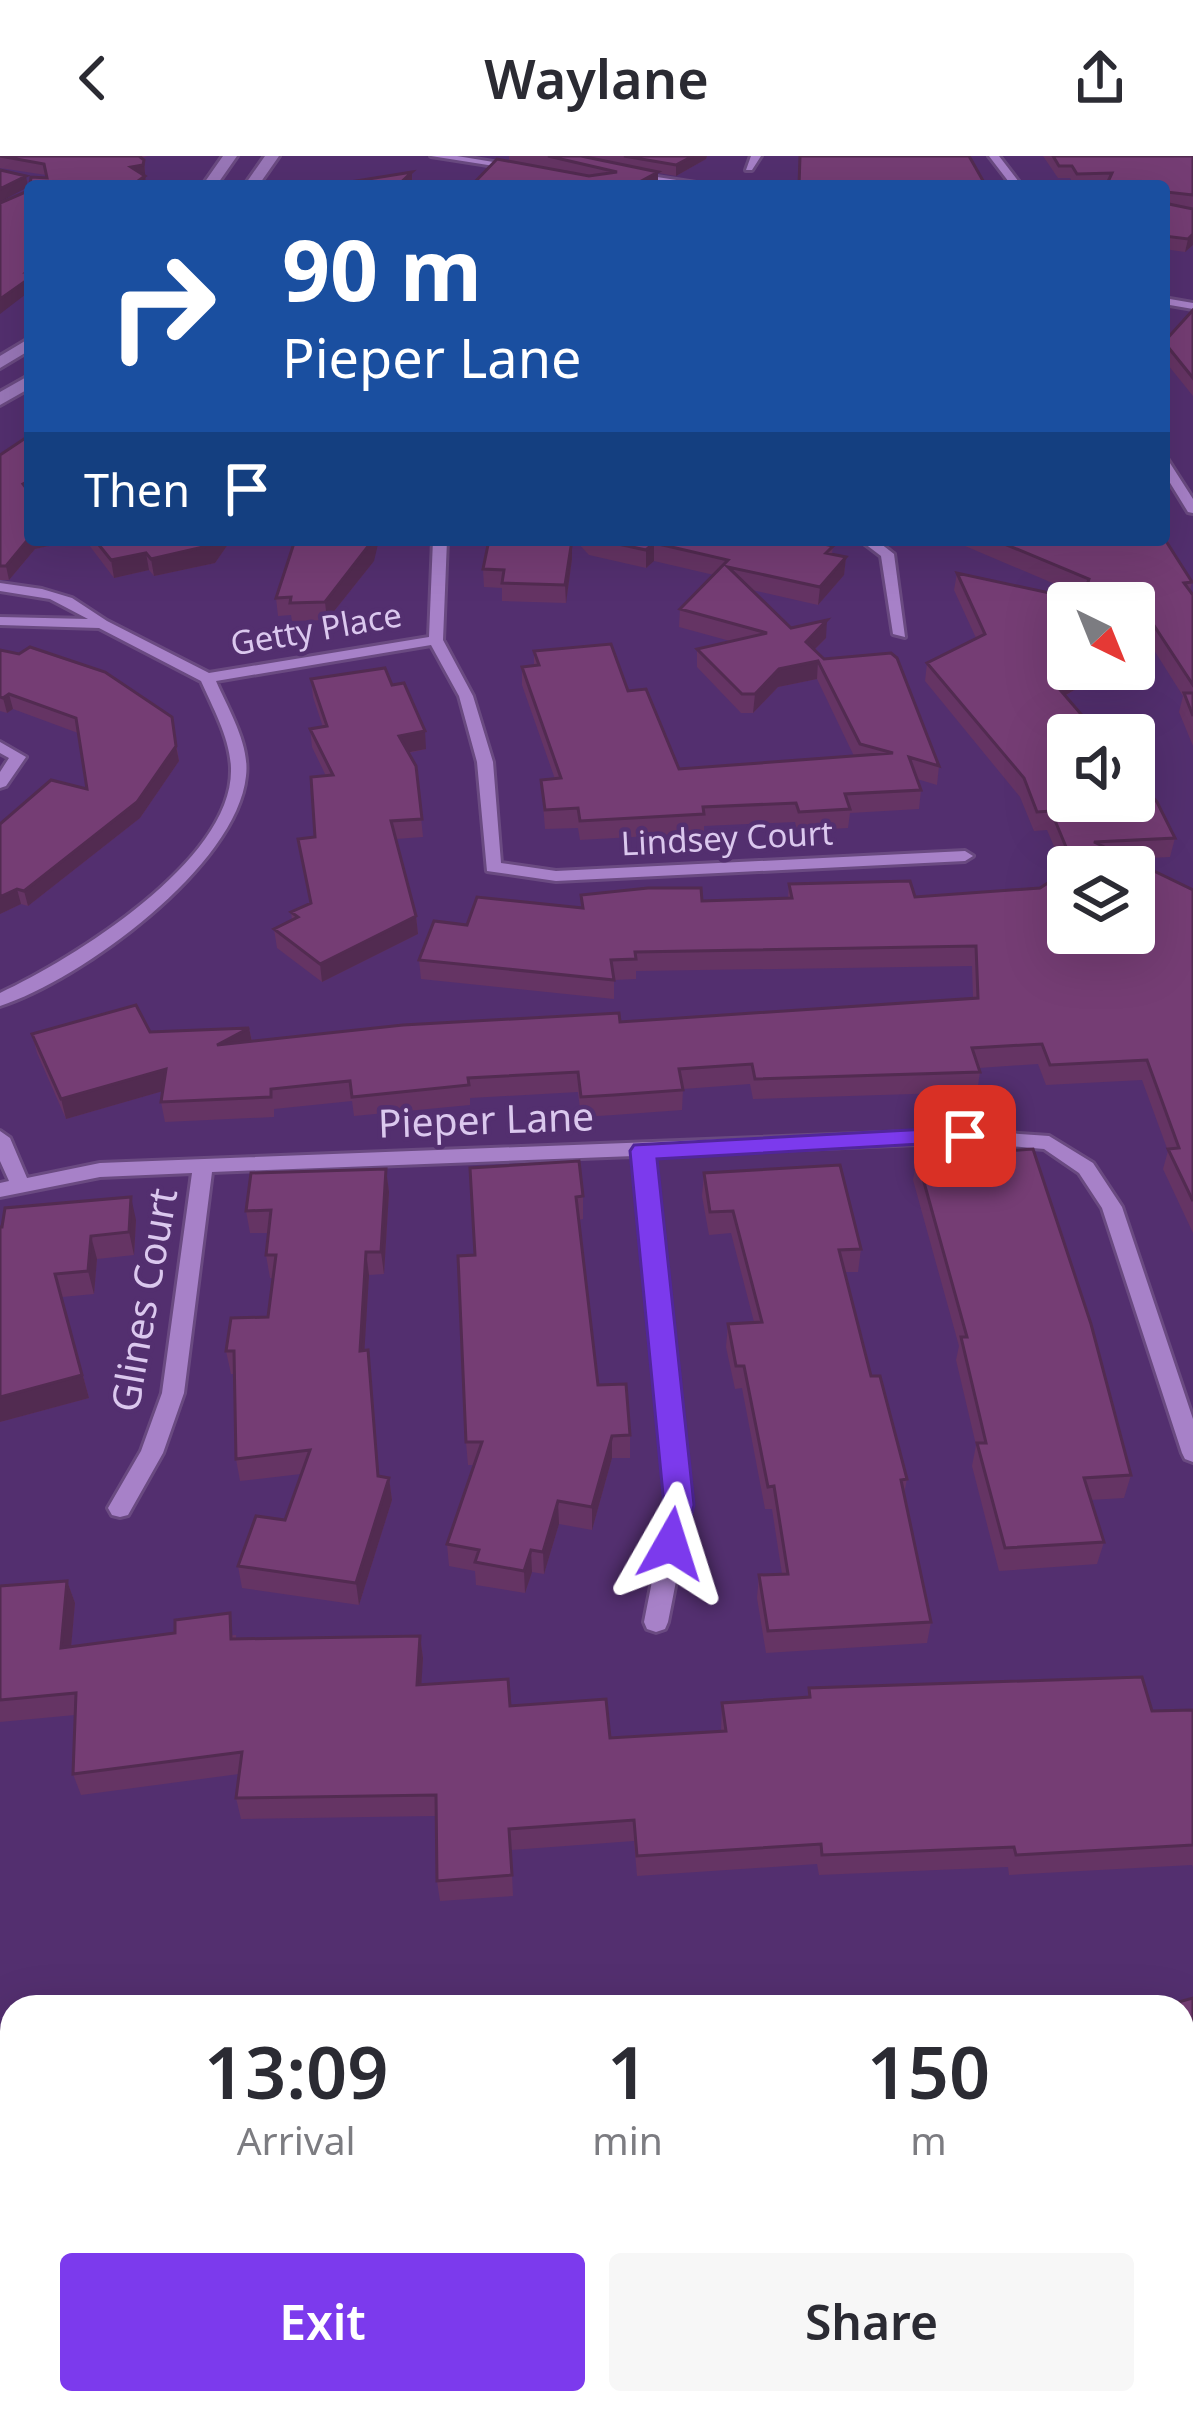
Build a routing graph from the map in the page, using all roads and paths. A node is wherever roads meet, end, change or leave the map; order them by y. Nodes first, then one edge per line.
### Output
1 (436, 156) edge
2 (756, 156) edge
3 (994, 156) edge
4 (749, 168) dead end
5 (541, 172) edge
6 (619, 173) edge
7 (660, 180) edge
8 (1012, 180) edge
9 (1170, 472) edge
10 (1193, 508) edge
11 (440, 546) edge
12 (876, 546) edge
13 (0, 587) edge
14 (47, 594) junction
15 (7, 620) edge
16 (102, 624) junction
17 (900, 634) dead end
18 (436, 640) junction
19 (207, 678) junction
20 (0, 747) edge
21 (0, 783) edge
22 (965, 856) dead end
23 (0, 1000) edge
24 (0, 1138) edge
25 (643, 1151) junction
26 (203, 1166) junction
27 (10, 1187) edge
28 (1193, 1453) edge
29 (120, 1508) dead end
30 (656, 1622) dead end

1 - 5 street
2 - 4 street
3 - 8 street
6 - 7 street
9 - 10 street
11 - 18 street
12 - 17 street
13 - 14 street
14 - 15 street
14 - 16 street
15 - 16 street
16 - 19 street
18 - 19 street, Getty Place
18 - 22 street, Lindsey Court
19 - 23 street
20 - 21 street
24 - 27 street
25 - 26 street, Pieper Lane
25 - 28 street, Pieper Lane
25 - 30 street
26 - 27 street, Pieper Lane
26 - 29 street, Glines Court

